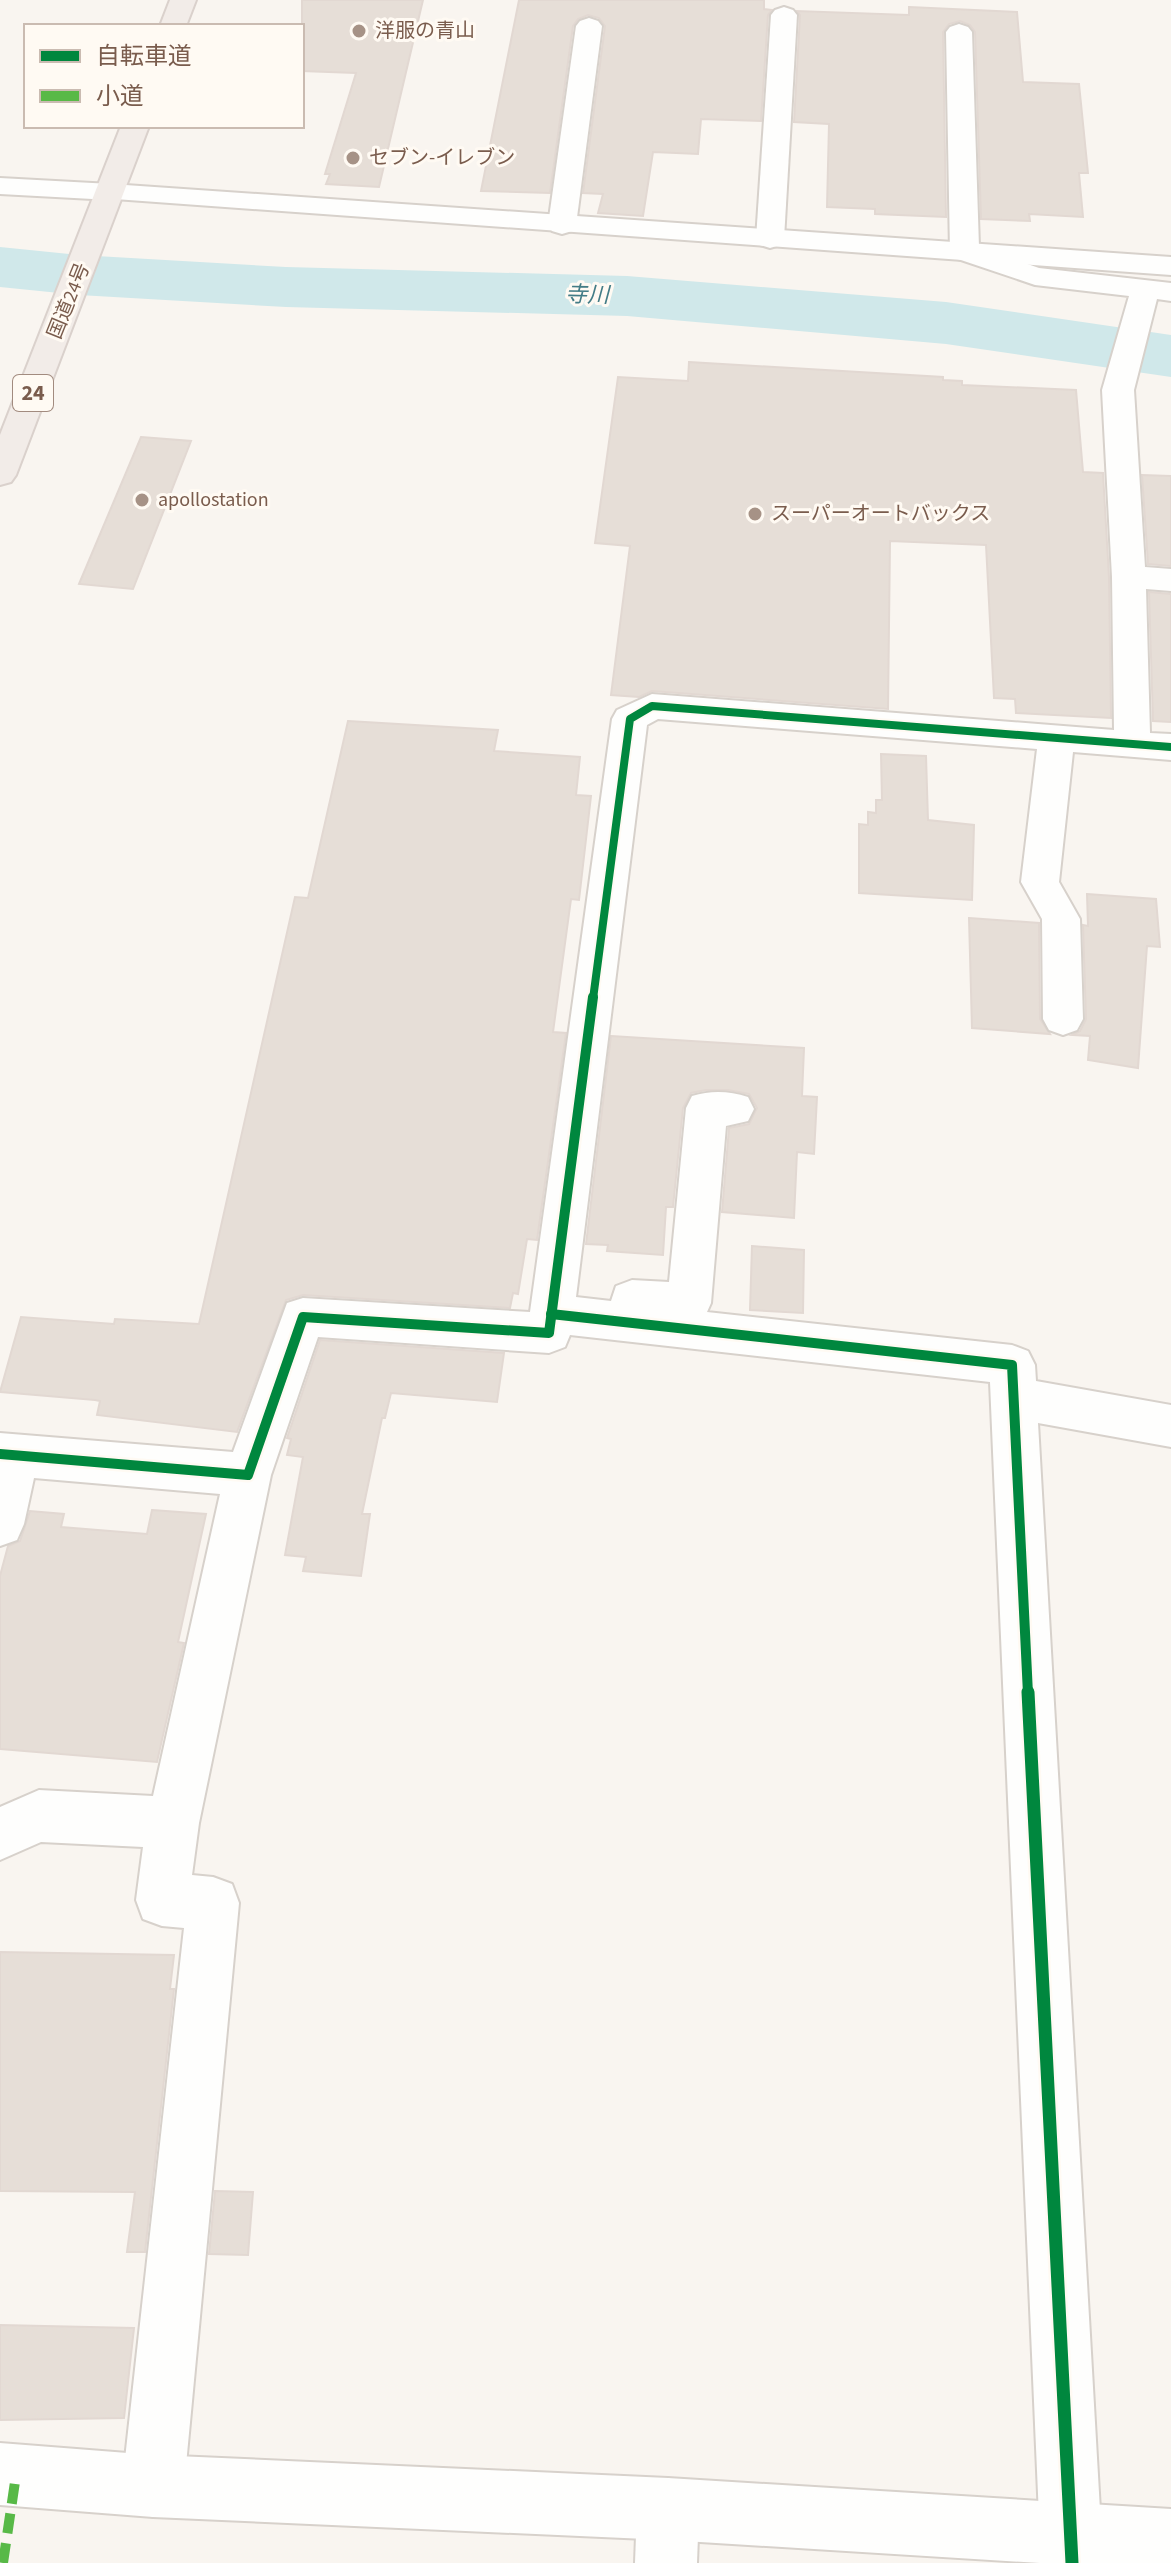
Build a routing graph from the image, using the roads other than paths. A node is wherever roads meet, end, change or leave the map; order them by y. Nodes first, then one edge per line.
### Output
1 (183, 0) edge
2 (784, 15) dead end
3 (174, 24) edge
4 (589, 26) dead end
5 (959, 32) dead end
6 (134, 128) edge
7 (0, 186) edge
8 (107, 204) junction
9 (562, 225) junction
10 (770, 239) junction
11 (965, 252) junction
12 (1171, 266) edge
13 (1152, 298) edge
14 (0, 475) edge
15 (1129, 577) junction
16 (1171, 580) edge
17 (1056, 737) junction
18 (1152, 745) edge
19 (1063, 1019) dead end
20 (733, 1109) dead end
21 (552, 1304) junction
22 (1014, 1398) junction
23 (1171, 1426) edge
24 (8, 1454) edge
25 (248, 1475) junction
26 (0, 1524) edge
27 (173, 1823) junction
28 (0, 1834) edge
29 (0, 2474) edge
30 (153, 2486) junction
31 (667, 2536) edge
32 (1171, 2540) edge
33 (1071, 2549) edge

1 - 3 highway
2 - 10 street
4 - 9 street
5 - 11 street
6 - 8 highway, 国道24号 / 24
7 - 8 street
8 - 9 street
8 - 14 highway, 国道24号 / 24
9 - 10 street
10 - 11 street
11 - 12 street
11 - 13 street
13 - 15 street
15 - 16 street
15 - 18 street
17 - 18 street
17 - 19 street
17 - 21 street
20 - 21 street
21 - 22 street
21 - 25 street
22 - 23 street
22 - 33 street
24 - 25 street
24 - 26 street
25 - 27 street
27 - 28 street
27 - 30 street
29 - 30 street
30 - 31 street
31 - 33 street
32 - 33 street

